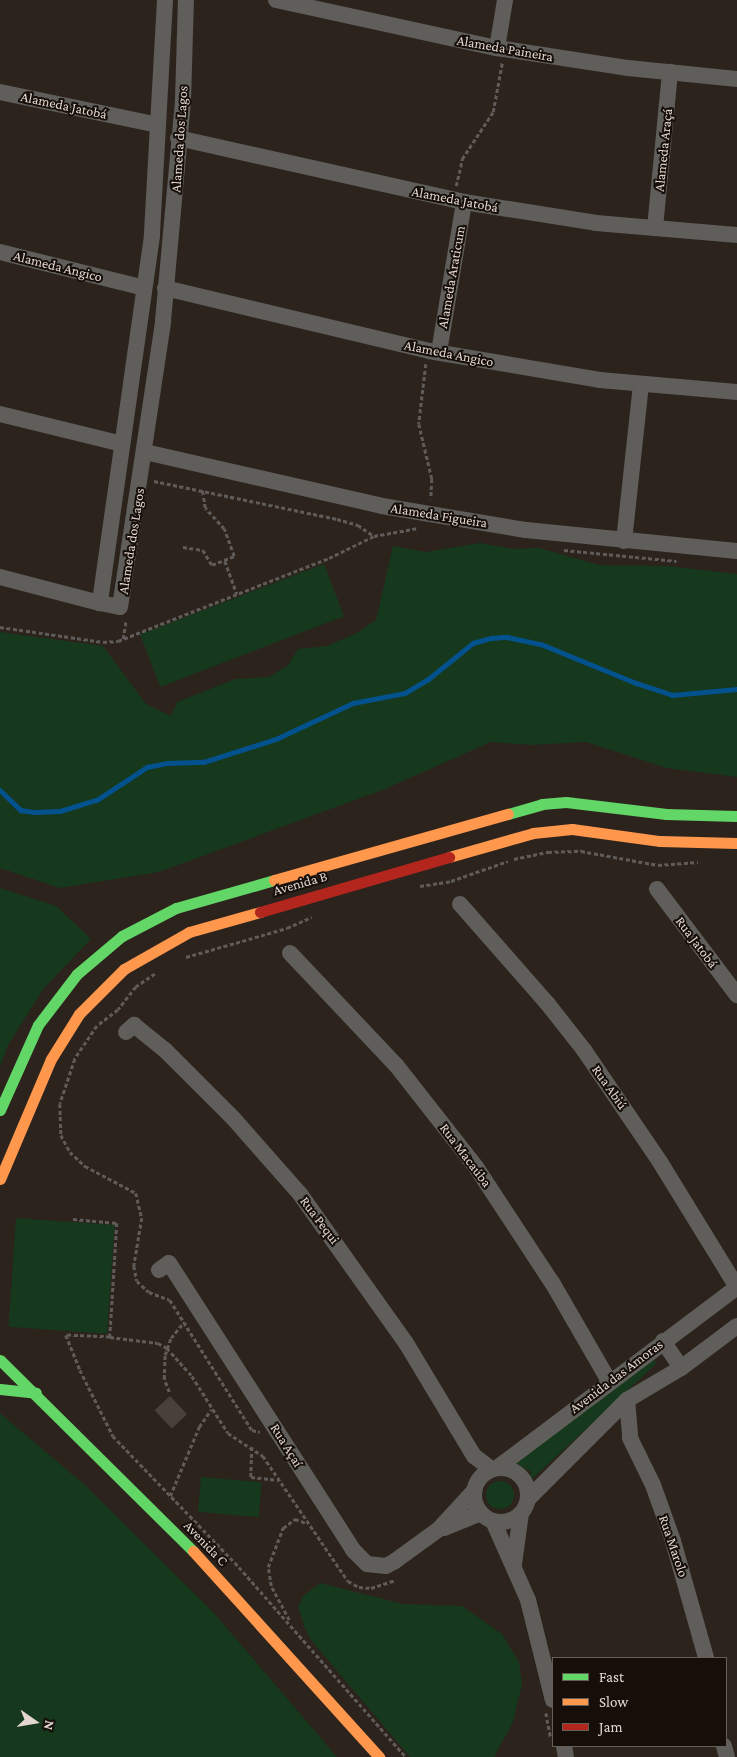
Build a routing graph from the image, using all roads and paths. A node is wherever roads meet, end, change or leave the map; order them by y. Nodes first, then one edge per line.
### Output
1 (165, 0) edge
2 (186, 0) edge
3 (276, 0) edge
4 (505, 0) edge
5 (501, 48) junction
6 (164, 55) junction
7 (670, 72) junction
8 (737, 79) edge
9 (0, 92) edge
10 (182, 100) junction
11 (158, 125) junction
12 (178, 138) junction
13 (157, 174) junction
14 (459, 201) junction
15 (173, 218) junction
16 (655, 228) junction
17 (737, 235) edge
18 (0, 252) edge
19 (144, 288) junction
20 (165, 288) junction
21 (434, 351) junction
22 (134, 369) junction
23 (641, 384) junction
24 (737, 392) edge
25 (0, 414) edge
26 (151, 416) junction
27 (122, 444) junction
28 (145, 452) junction
29 (151, 484) dead end
30 (117, 489) junction
31 (202, 489) junction
32 (425, 521) junction
33 (132, 533) junction
34 (374, 536) junction
35 (624, 542) junction
36 (183, 547) dead end
37 (559, 549) dead end
38 (737, 551) edge
39 (224, 560) junction
40 (682, 562) dead end
41 (0, 577) edge
42 (237, 594) junction
43 (100, 603) junction
44 (128, 610) dead end
45 (0, 627) edge
46 (123, 639) junction
47 (737, 816) edge
48 (737, 843) edge
49 (708, 862) dead end
50 (418, 887) dead end
51 (657, 890) dead end
52 (460, 904) dead end
53 (320, 914) dead end
54 (290, 953) dead end
55 (179, 959) dead end
56 (163, 969) dead end
57 (737, 995) edge
58 (126, 1032) dead end
59 (0, 1110) edge
60 (0, 1179) edge
61 (73, 1219) dead end
62 (159, 1270) dead end
63 (737, 1287) edge
64 (184, 1322) junction
65 (737, 1326) edge
66 (110, 1337) junction
67 (663, 1341) junction
68 (167, 1348) junction
69 (0, 1360) edge
70 (681, 1368) junction
71 (609, 1381) junction
72 (0, 1389) edge
73 (169, 1392) dead end
74 (36, 1393) junction
75 (627, 1400) junction
76 (211, 1410) junction
77 (604, 1421) junction
78 (268, 1434) dead end
79 (630, 1438) junction
80 (252, 1447) junction
81 (474, 1456) junction
82 (494, 1469) junction
83 (279, 1480) junction
84 (475, 1487) junction
85 (170, 1496) junction
86 (524, 1506) junction
87 (487, 1517) junction
88 (309, 1525) junction
89 (439, 1529) junction
90 (514, 1564) junction
91 (398, 1578) dead end
92 (378, 1581) dead end
93 (390, 1582) junction
94 (292, 1625) junction
95 (706, 1657) edge
96 (549, 1704) edge
97 (552, 1717) edge
98 (379, 1757) edge
99 (406, 1757) edge

1 - 6 street, Alameda dos Lagos
2 - 10 street, Alameda dos Lagos
3 - 5 street, Alameda Paineira
4 - 5 street
5 - 7 street, Alameda Paineira
5 - 14 path
6 - 10 street
6 - 11 street, Alameda dos Lagos
7 - 8 street, Alameda Paineira
7 - 16 street, Alameda Araçá
9 - 11 street, Alameda Jatobá
10 - 12 street, Alameda dos Lagos
11 - 13 street, Alameda dos Lagos
12 - 14 street, Alameda Jatobá
12 - 15 street, Alameda dos Lagos
13 - 15 street
13 - 19 street, Alameda dos Lagos
14 - 16 street, Alameda Jatobá
14 - 21 street, Alameda Araticum
15 - 20 street, Alameda dos Lagos
16 - 17 street, Alameda Jatobá
18 - 19 street, Alameda Angico
19 - 22 street, Alameda dos Lagos
20 - 21 street, Alameda Angico
20 - 26 street, Alameda dos Lagos
21 - 23 street, Alameda Angico
21 - 32 path
22 - 26 street
22 - 27 street, Alameda dos Lagos
23 - 24 street, Alameda Angico
23 - 35 street
25 - 27 street
26 - 28 street, Alameda dos Lagos
27 - 30 street, Alameda dos Lagos
28 - 32 street, Alameda Figueira
28 - 33 street, Alameda dos Lagos
29 - 31 path
30 - 33 street
30 - 43 street, Alameda dos Lagos
31 - 34 path
31 - 39 path
32 - 34 path
32 - 35 street, Alameda Figueira
33 - 43 street, Alameda dos Lagos
34 - 42 path
35 - 38 street, Alameda Figueira
36 - 39 path
37 - 40 path
39 - 42 path
41 - 43 street
42 - 46 path
44 - 46 path
45 - 46 path
47 - 59 street, Avenida B
48 - 60 street, Avenida B
49 - 50 path
51 - 57 street, Rua Jatobá
52 - 63 street, Rua Abiú
53 - 55 path
54 - 71 street, Rua Macaúba
56 - 64 path
58 - 81 street, Rua Pequi
61 - 66 path
62 - 89 street, Rua Açaí
63 - 67 street, Avenida das Amoras
64 - 68 path
64 - 78 path
65 - 70 street, Avenida das Amoras
66 - 68 path
66 - 85 path
67 - 70 street
67 - 71 street, Avenida das Amoras
68 - 73 path
68 - 76 path
69 - 74 street, Avenida C
70 - 75 street, Avenida das Amoras
71 - 82 street, Avenida das Amoras
72 - 74 street
74 - 98 street, Avenida C
75 - 77 street, Avenida das Amoras
75 - 79 street, Rua Marolo
76 - 80 path
76 - 85 path
77 - 79 street
77 - 86 street, Avenida das Amoras
79 - 95 street, Rua Marolo
80 - 83 path
80 - 83 path
81 - 82 street, Rua Pequi
81 - 84 street, Rua Pequi
82 - 84 street
82 - 86 street
83 - 88 path
84 - 87 street
84 - 89 street, Rua Açaí
85 - 94 path
86 - 87 street
86 - 90 street
87 - 89 street, Rua Açaí
87 - 90 street
88 - 93 path
88 - 94 path
90 - 96 street
91 - 93 path
92 - 93 path
94 - 99 path
96 - 97 path

